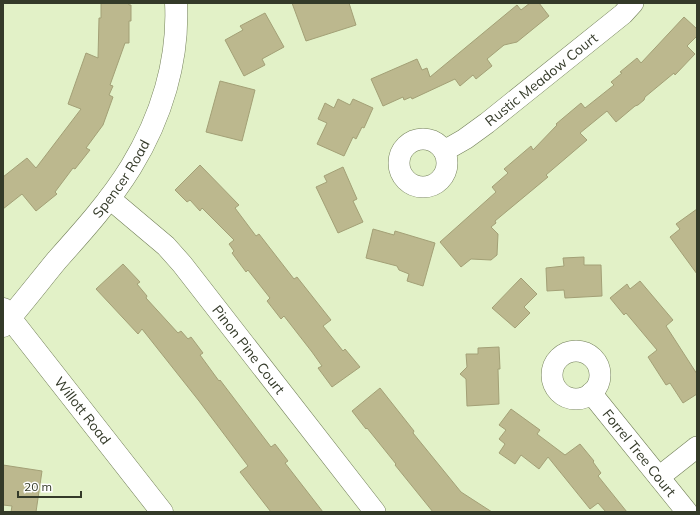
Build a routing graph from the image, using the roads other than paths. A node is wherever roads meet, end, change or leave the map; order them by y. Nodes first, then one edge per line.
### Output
1 (176, 3) edge
2 (633, 3) edge
3 (444, 151) dead end
4 (109, 198) junction
5 (5, 317) edge
6 (591, 393) dead end
7 (697, 446) edge
8 (659, 477) junction
9 (162, 512) edge
10 (375, 512) edge
11 (687, 512) edge

1 - 4 main road, Spencer Road
2 - 3 street, Rustic Meadow Court
4 - 5 main road, Spencer Road
4 - 10 street, Pinon Pine Court
5 - 9 main road, Willott Road
6 - 8 street, Forrel Tree Court
7 - 8 street
8 - 11 street, Forrel Tree Court

